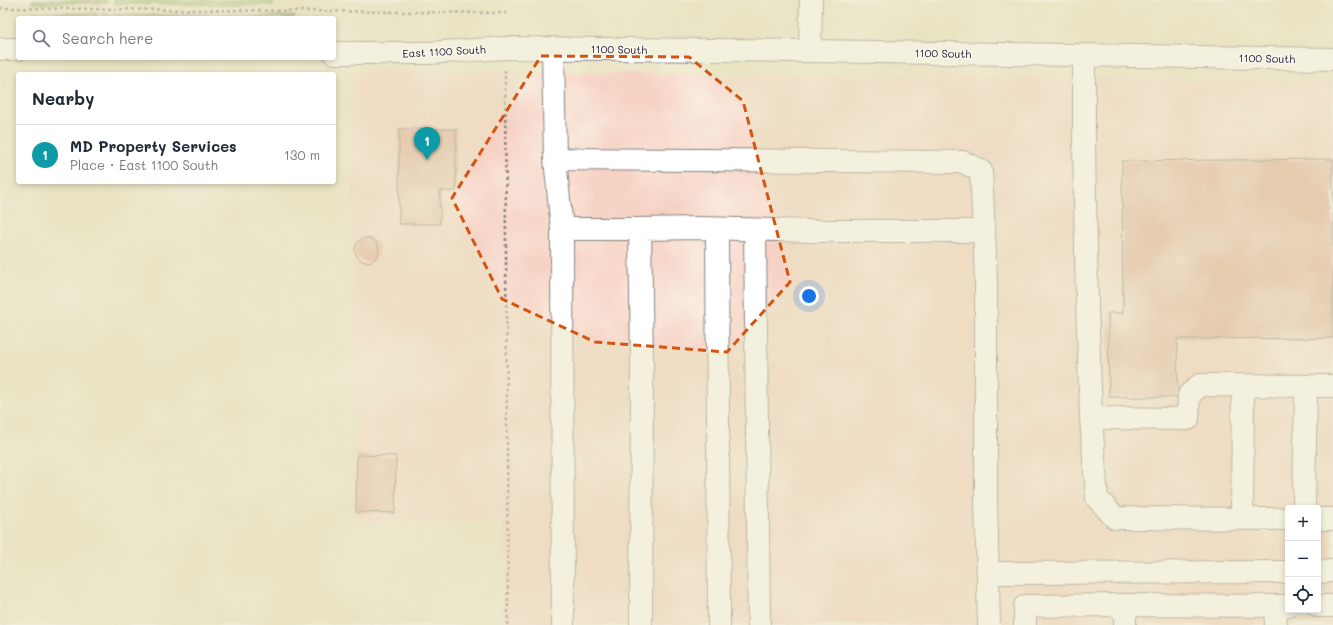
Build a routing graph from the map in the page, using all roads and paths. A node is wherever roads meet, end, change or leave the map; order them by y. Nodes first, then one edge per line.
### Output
1 (811, 0) edge
2 (0, 8) edge
3 (506, 13) dead end
4 (553, 48) junction
5 (0, 49) edge
6 (16, 49) edge
7 (810, 51) junction
8 (336, 53) edge
9 (1084, 54) junction
10 (1333, 59) edge
11 (505, 70) dead end
12 (554, 159) junction
13 (562, 229) junction
14 (640, 229) junction
15 (717, 229) junction
16 (755, 230) junction
17 (984, 231) junction
18 (1243, 386) junction
19 (1306, 386) junction
20 (1333, 386) edge
21 (1091, 418) junction
22 (1304, 505) edge
23 (1242, 519) junction
24 (1285, 519) edge
25 (1321, 519) edge
26 (1333, 519) edge
27 (1285, 572) edge
28 (1321, 572) edge
29 (1333, 572) edge
30 (988, 573) junction
31 (1321, 606) edge
32 (1333, 606) edge
33 (1280, 612) edge
34 (1125, 615) edge
35 (508, 625) edge
36 (563, 625) edge
37 (640, 625) edge
38 (719, 625) edge
39 (759, 625) edge
40 (988, 625) edge
41 (1025, 625) edge

1 - 7 street
2 - 3 path
4 - 7 street, 1100 South
4 - 8 street, East 1100 South
4 - 12 street
5 - 6 street
7 - 9 street, 1100 South
9 - 10 street, 1100 South
9 - 21 street
11 - 35 path
12 - 13 street
12 - 17 street
13 - 14 street
13 - 36 street
14 - 15 street
14 - 37 street
15 - 16 street
15 - 38 street
16 - 17 street
16 - 39 street
17 - 30 street
18 - 19 street
18 - 21 street
18 - 23 street
19 - 20 street
19 - 22 street
21 - 23 street
23 - 24 street
25 - 26 street
27 - 30 street
28 - 29 street
30 - 40 street
31 - 32 street
33 - 34 street
34 - 41 street

